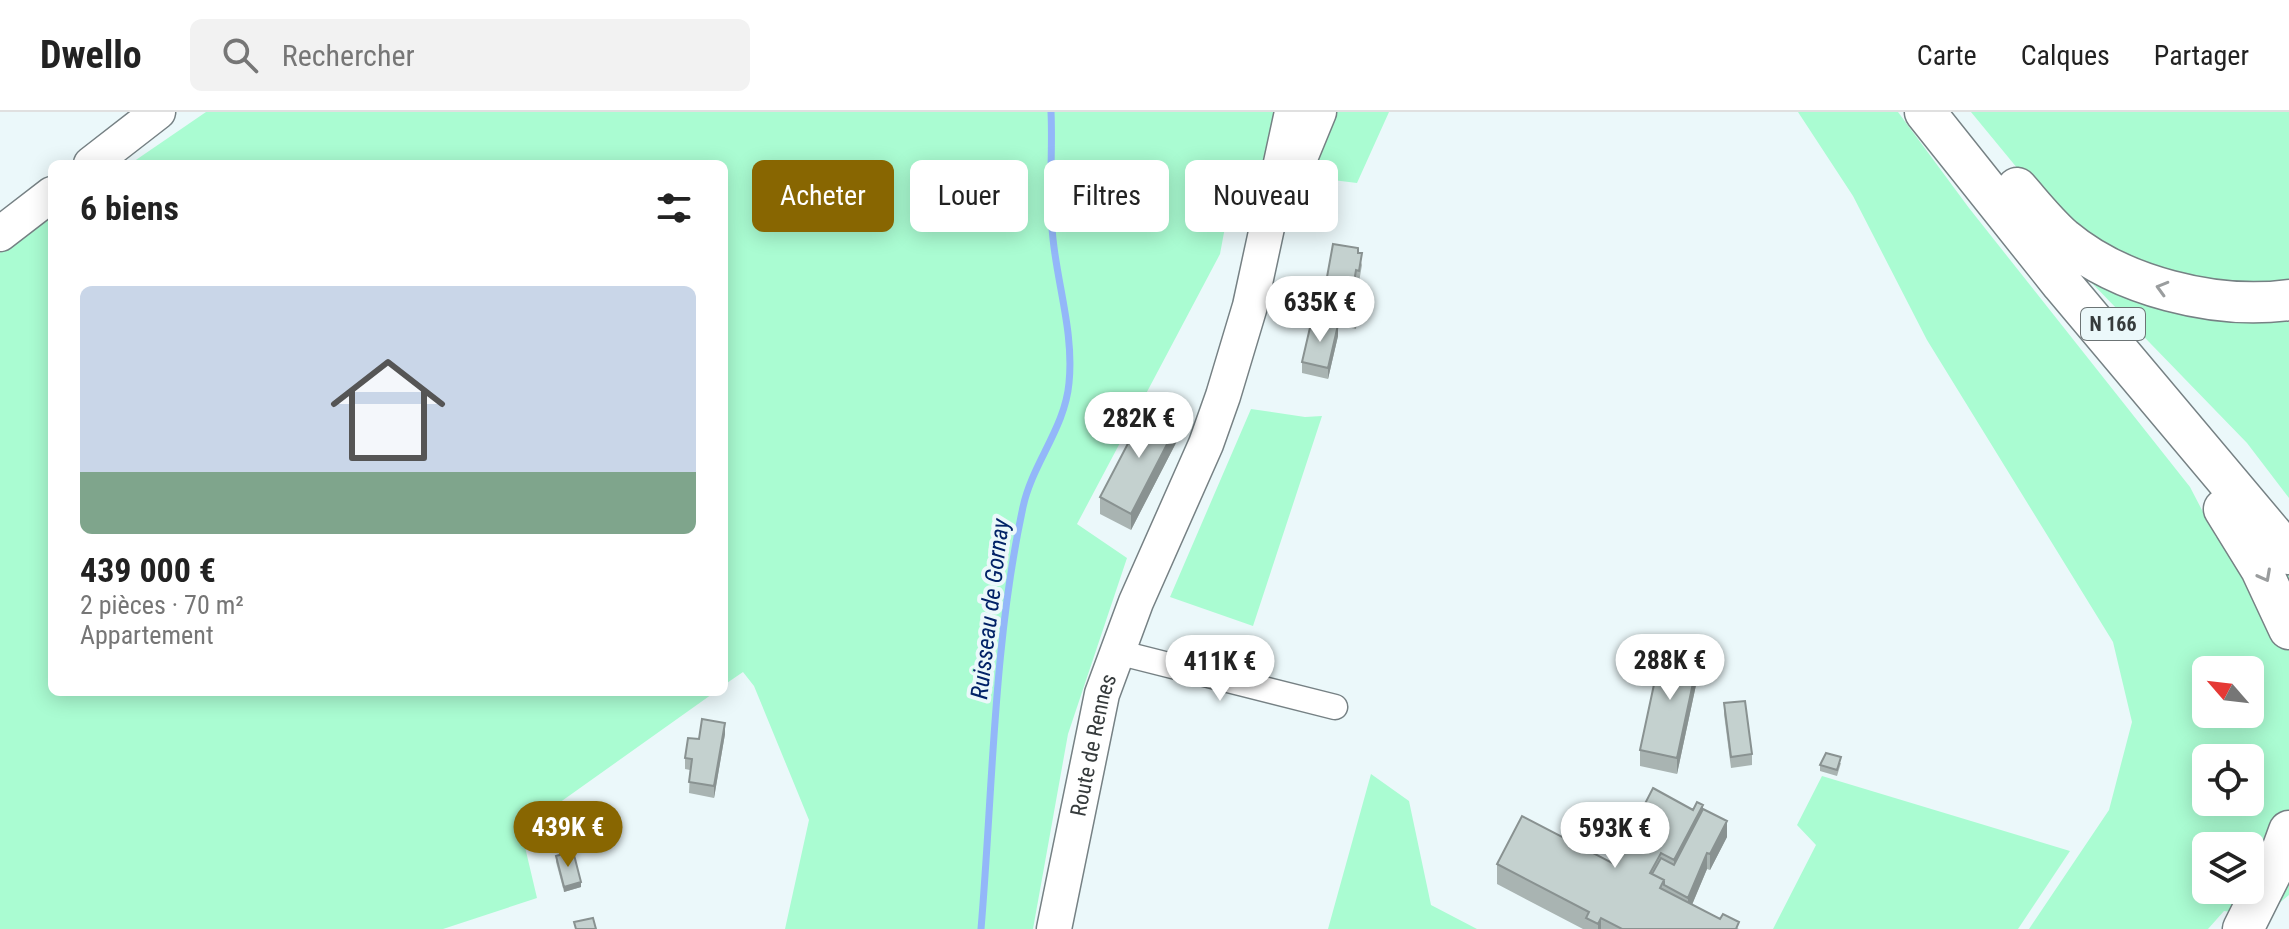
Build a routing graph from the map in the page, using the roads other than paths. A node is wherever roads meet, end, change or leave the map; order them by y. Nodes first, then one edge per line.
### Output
1 (158, 112) edge
2 (1292, 112) edge
3 (1319, 112) edge
4 (1925, 112) edge
5 (1941, 112) edge
6 (96, 160) edge
7 (48, 197) edge
8 (0, 234) edge
9 (1266, 237) junction
10 (2062, 284) junction
11 (2289, 300) edge
12 (2289, 533) edge
13 (2289, 554) edge
14 (2289, 629) edge
15 (1117, 652) junction
16 (1335, 707) dead end
17 (2289, 831) edge
18 (1054, 929) edge
19 (2243, 929) edge

1 - 6 main road
2 - 9 main road, Route de Rennes
3 - 9 main road
4 - 10 highway, N 166
11 -> 5 highway
5 - 12 highway, N 166
7 - 8 main road
9 - 15 main road, Route de Rennes
10 - 13 highway, N 166
10 -> 14 highway
15 - 16 street
15 - 18 main road, Route de Rennes
17 - 19 highway

